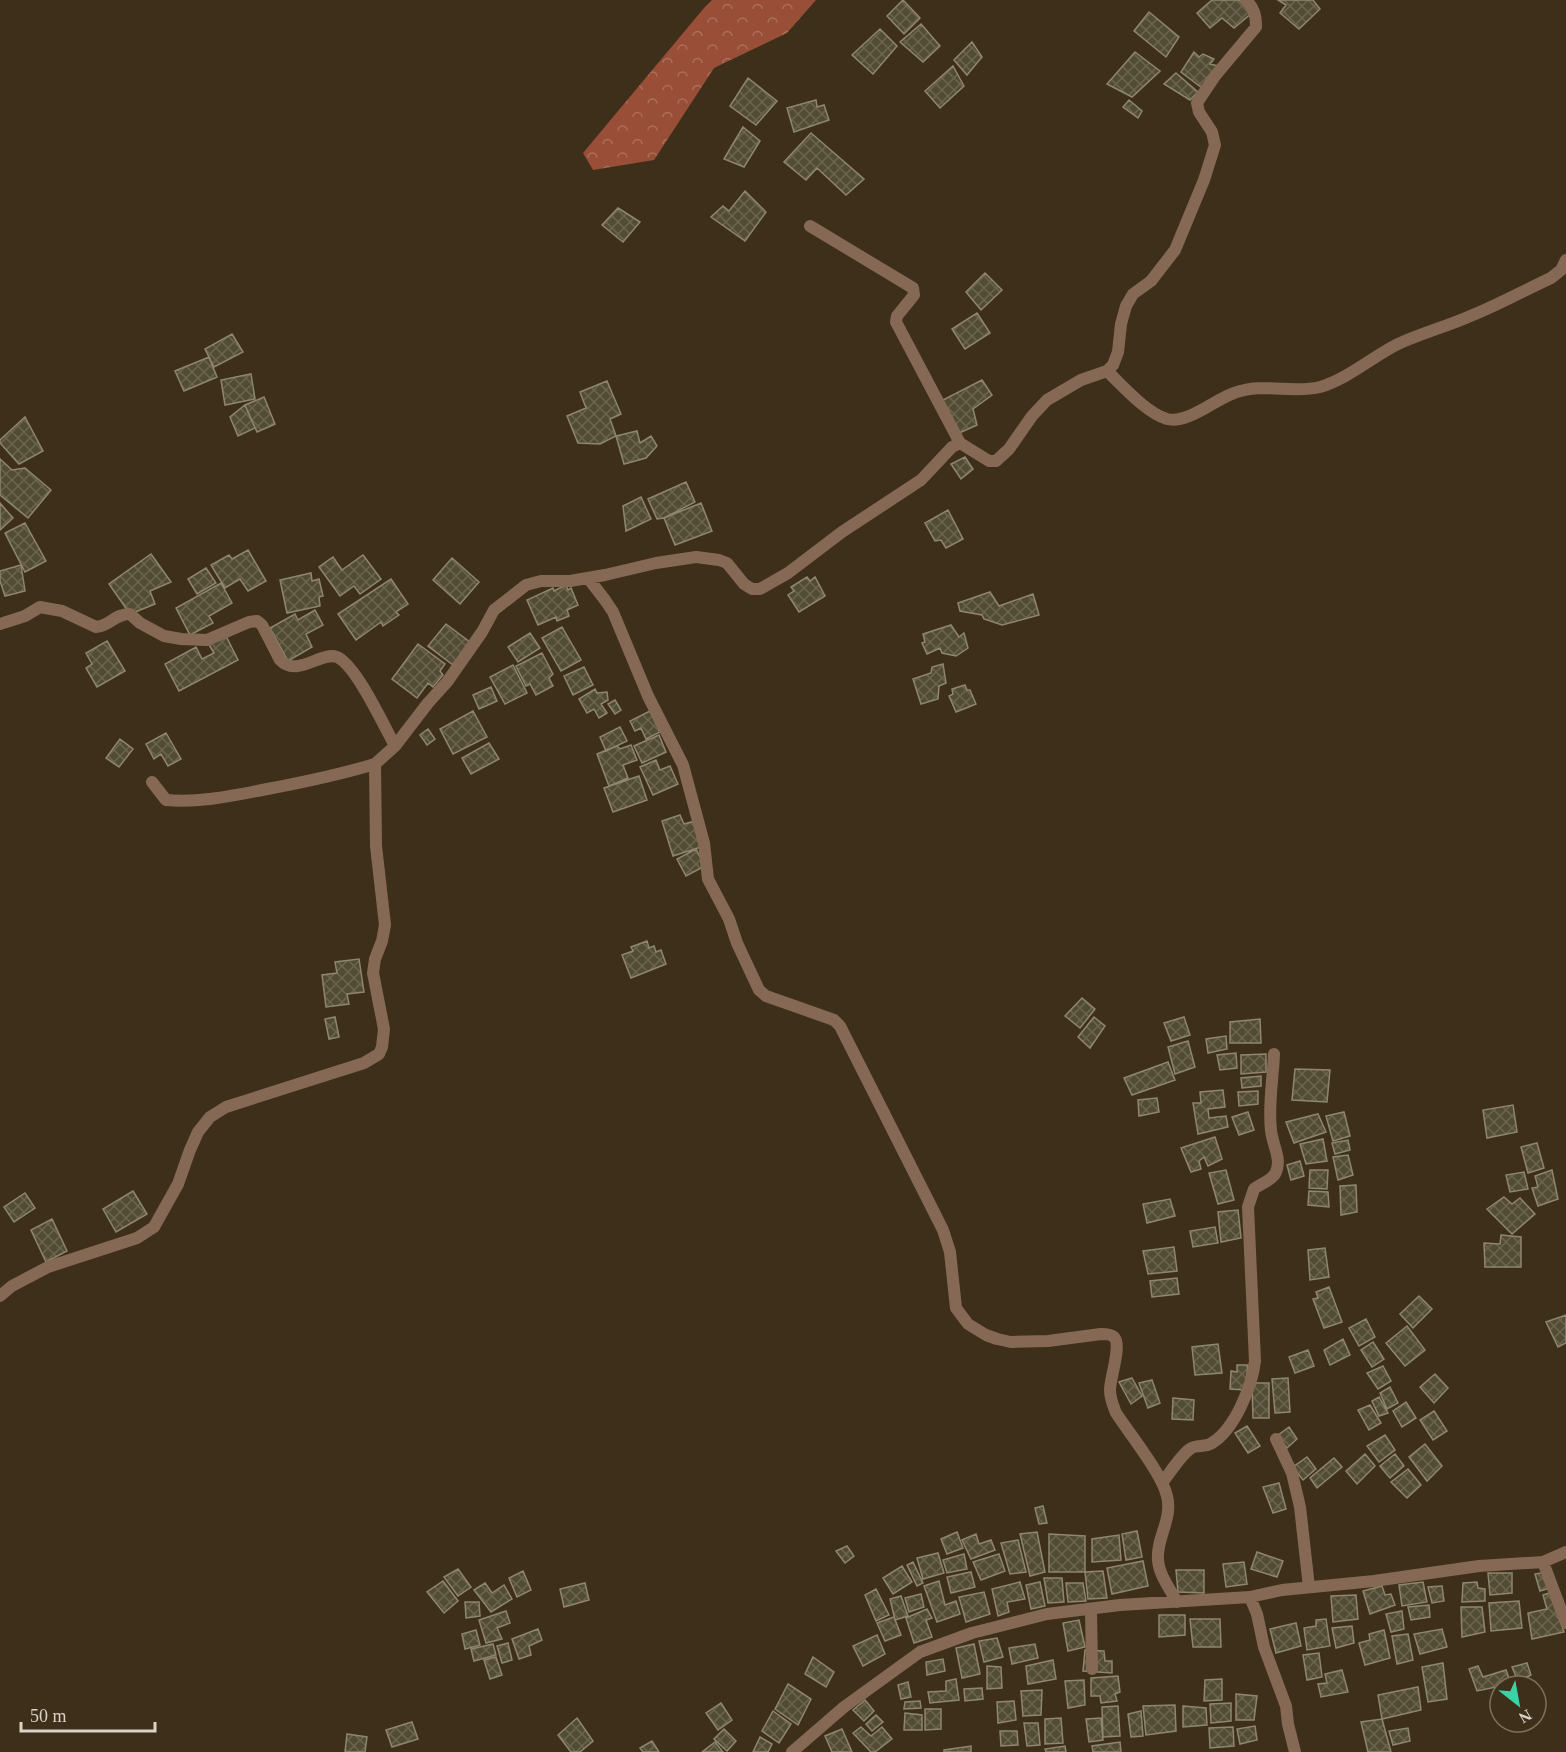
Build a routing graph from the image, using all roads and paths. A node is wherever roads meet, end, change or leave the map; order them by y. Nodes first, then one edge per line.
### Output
1 (1246, 0) edge
2 (810, 226) dead end
3 (1566, 260) edge
4 (1107, 371) junction
5 (960, 443) junction
6 (588, 578) junction
7 (0, 624) edge
8 (395, 746) junction
9 (375, 764) junction
10 (152, 782) dead end
11 (1274, 1054) dead end
12 (0, 1296) edge
13 (1276, 1440) dead end
14 (1162, 1483) junction
15 (1566, 1552) edge
16 (1543, 1562) junction
17 (1309, 1587) junction
18 (1250, 1597) junction
19 (1177, 1602) junction
20 (1091, 1609) junction
21 (1566, 1623) edge
22 (1092, 1669) dead end
23 (792, 1752) edge
24 (1296, 1752) edge

1 - 4 street
2 - 5 street
3 - 4 street
4 - 5 street
5 - 6 street
6 - 8 street
6 - 14 street
7 - 8 street
8 - 9 street
9 - 10 street
9 - 12 street
11 - 14 street
13 - 17 street
14 - 19 street
15 - 16 street
16 - 17 street
16 - 21 street
17 - 18 street
18 - 19 street
18 - 24 street
19 - 20 street
20 - 22 street
20 - 23 street

